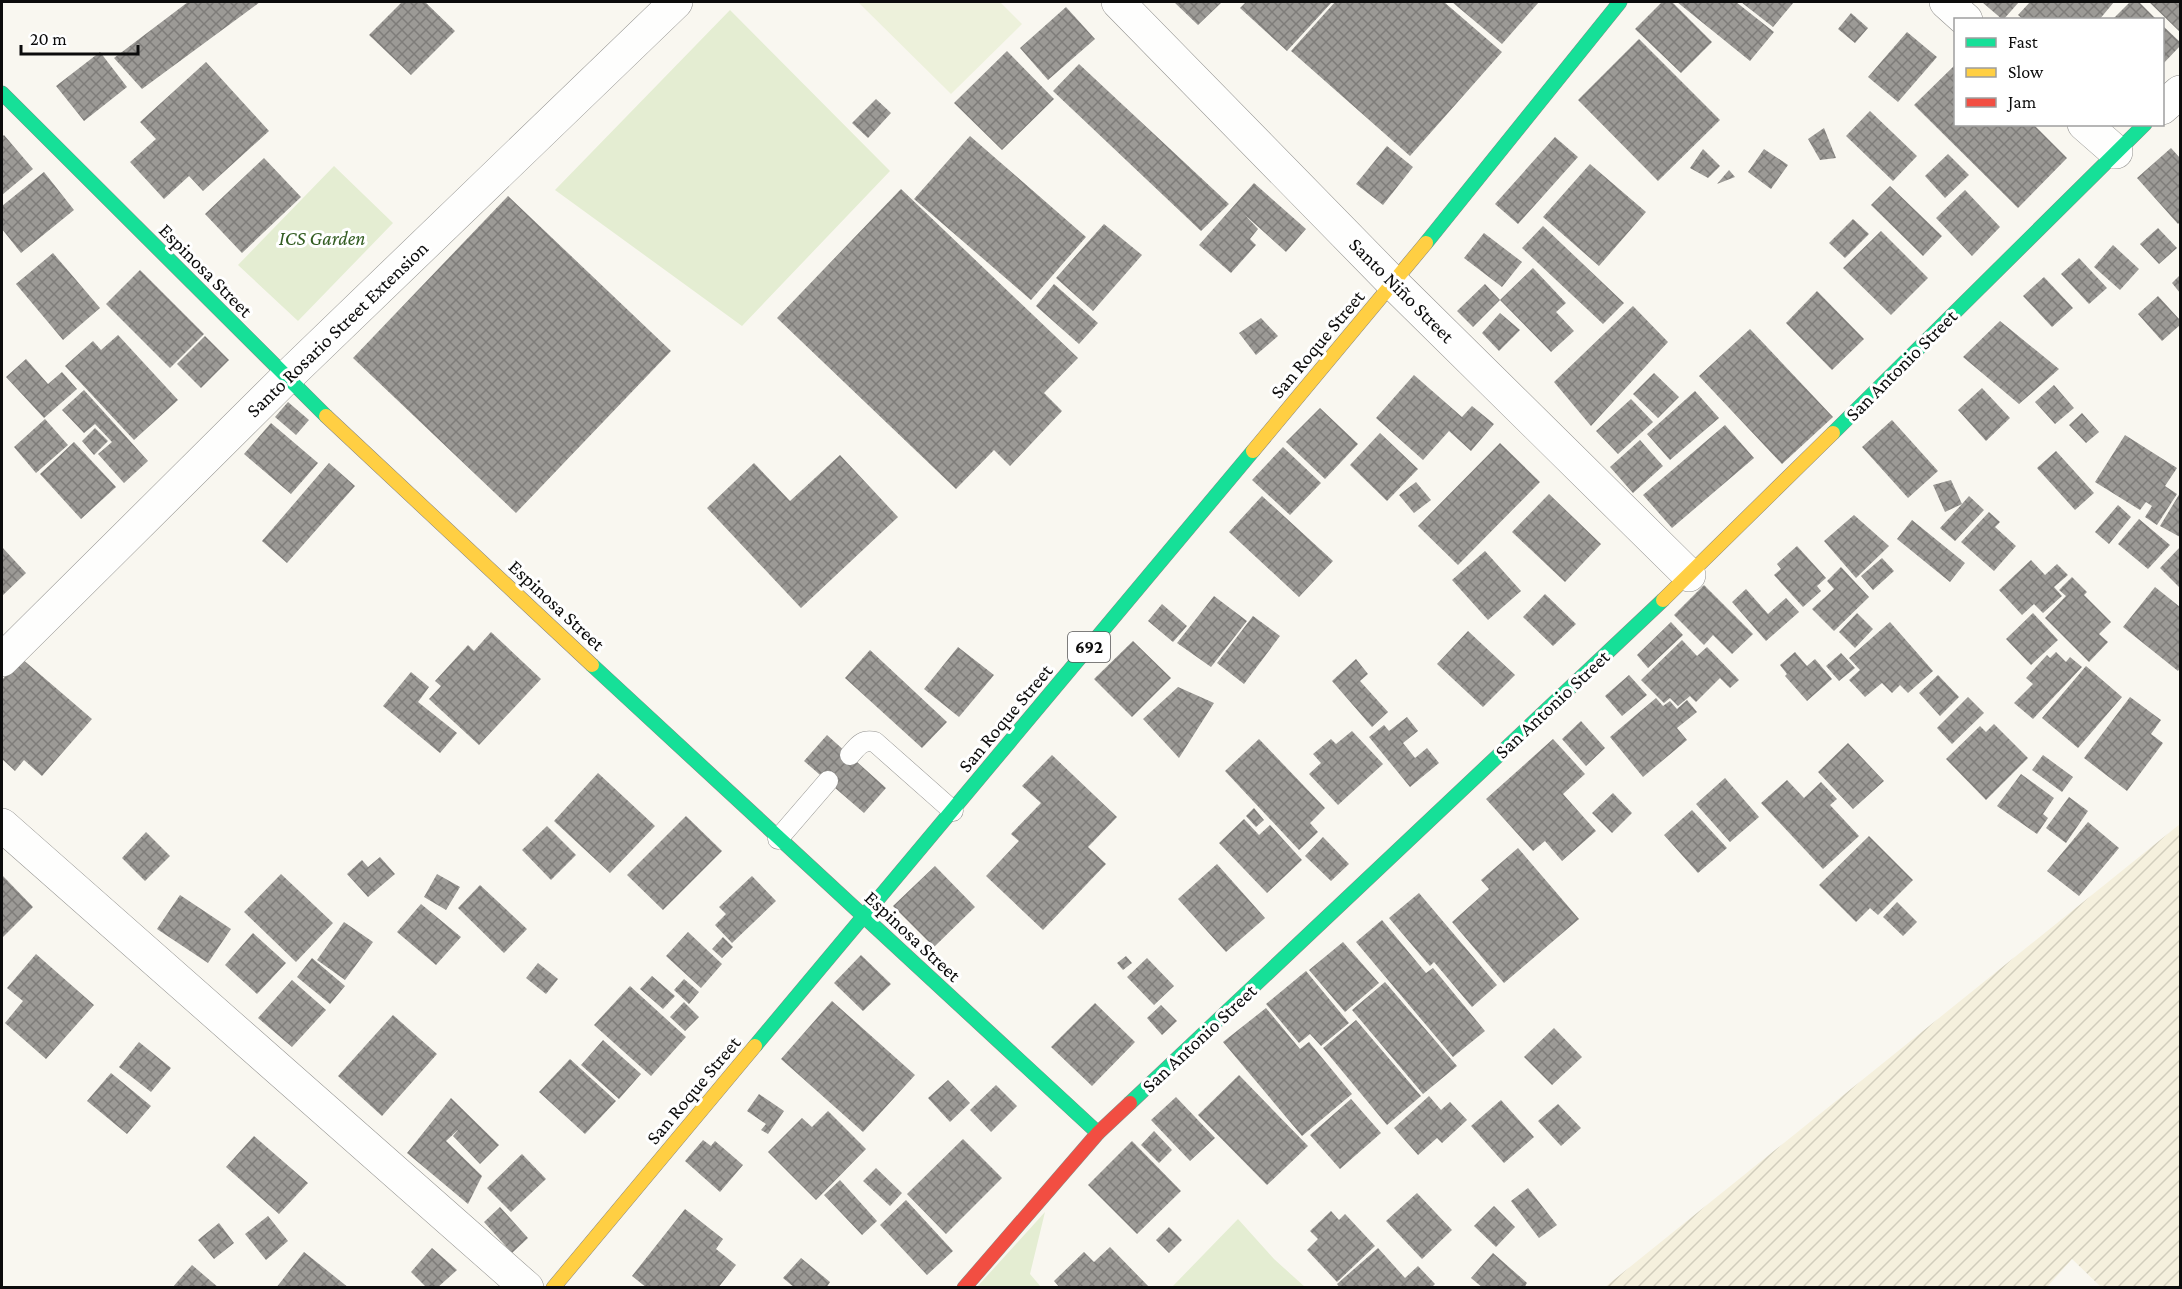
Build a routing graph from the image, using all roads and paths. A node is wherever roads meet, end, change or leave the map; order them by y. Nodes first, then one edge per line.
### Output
1 (673, 2) edge
2 (1118, 2) edge
3 (1620, 2) edge
4 (1946, 2) edge
5 (1964, 18) edge
6 (2181, 92) edge
7 (2, 93) edge
8 (2164, 107) edge
9 (2086, 126) edge
10 (2143, 126) edge
11 (2116, 152) junction
12 (1393, 283) junction
13 (286, 378) junction
14 (1689, 575) junction
15 (2, 660) edge
16 (850, 755) dead end
17 (828, 781) dead end
18 (953, 811) junction
19 (2, 825) edge
20 (778, 839) junction
21 (864, 918) junction
22 (1098, 1133) junction
23 (527, 1287) edge
24 (553, 1287) edge
25 (964, 1287) edge

1 - 13 street, Santo Rosario Street Extension
2 - 12 street, Santo Niño Street
3 - 12 street, San Roque Street / 692
4 - 5 street
6 - 8 street
7 - 13 street, Espinosa Street
9 - 11 street
10 - 11 street, San Antonio Street
11 - 14 street, San Antonio Street
12 - 14 street, Santo Niño Street
12 - 18 street, San Roque Street / 692
13 - 15 street, Santo Rosario Street Extension
13 - 20 street, Espinosa Street
14 - 22 street, San Antonio Street
16 - 18 lane
17 - 20 lane
18 - 21 street, San Roque Street / 692
19 - 23 street
20 - 21 street, Espinosa Street
21 - 22 street, Espinosa Street
21 - 24 street, San Roque Street / 692
22 - 25 street, San Antonio Street

